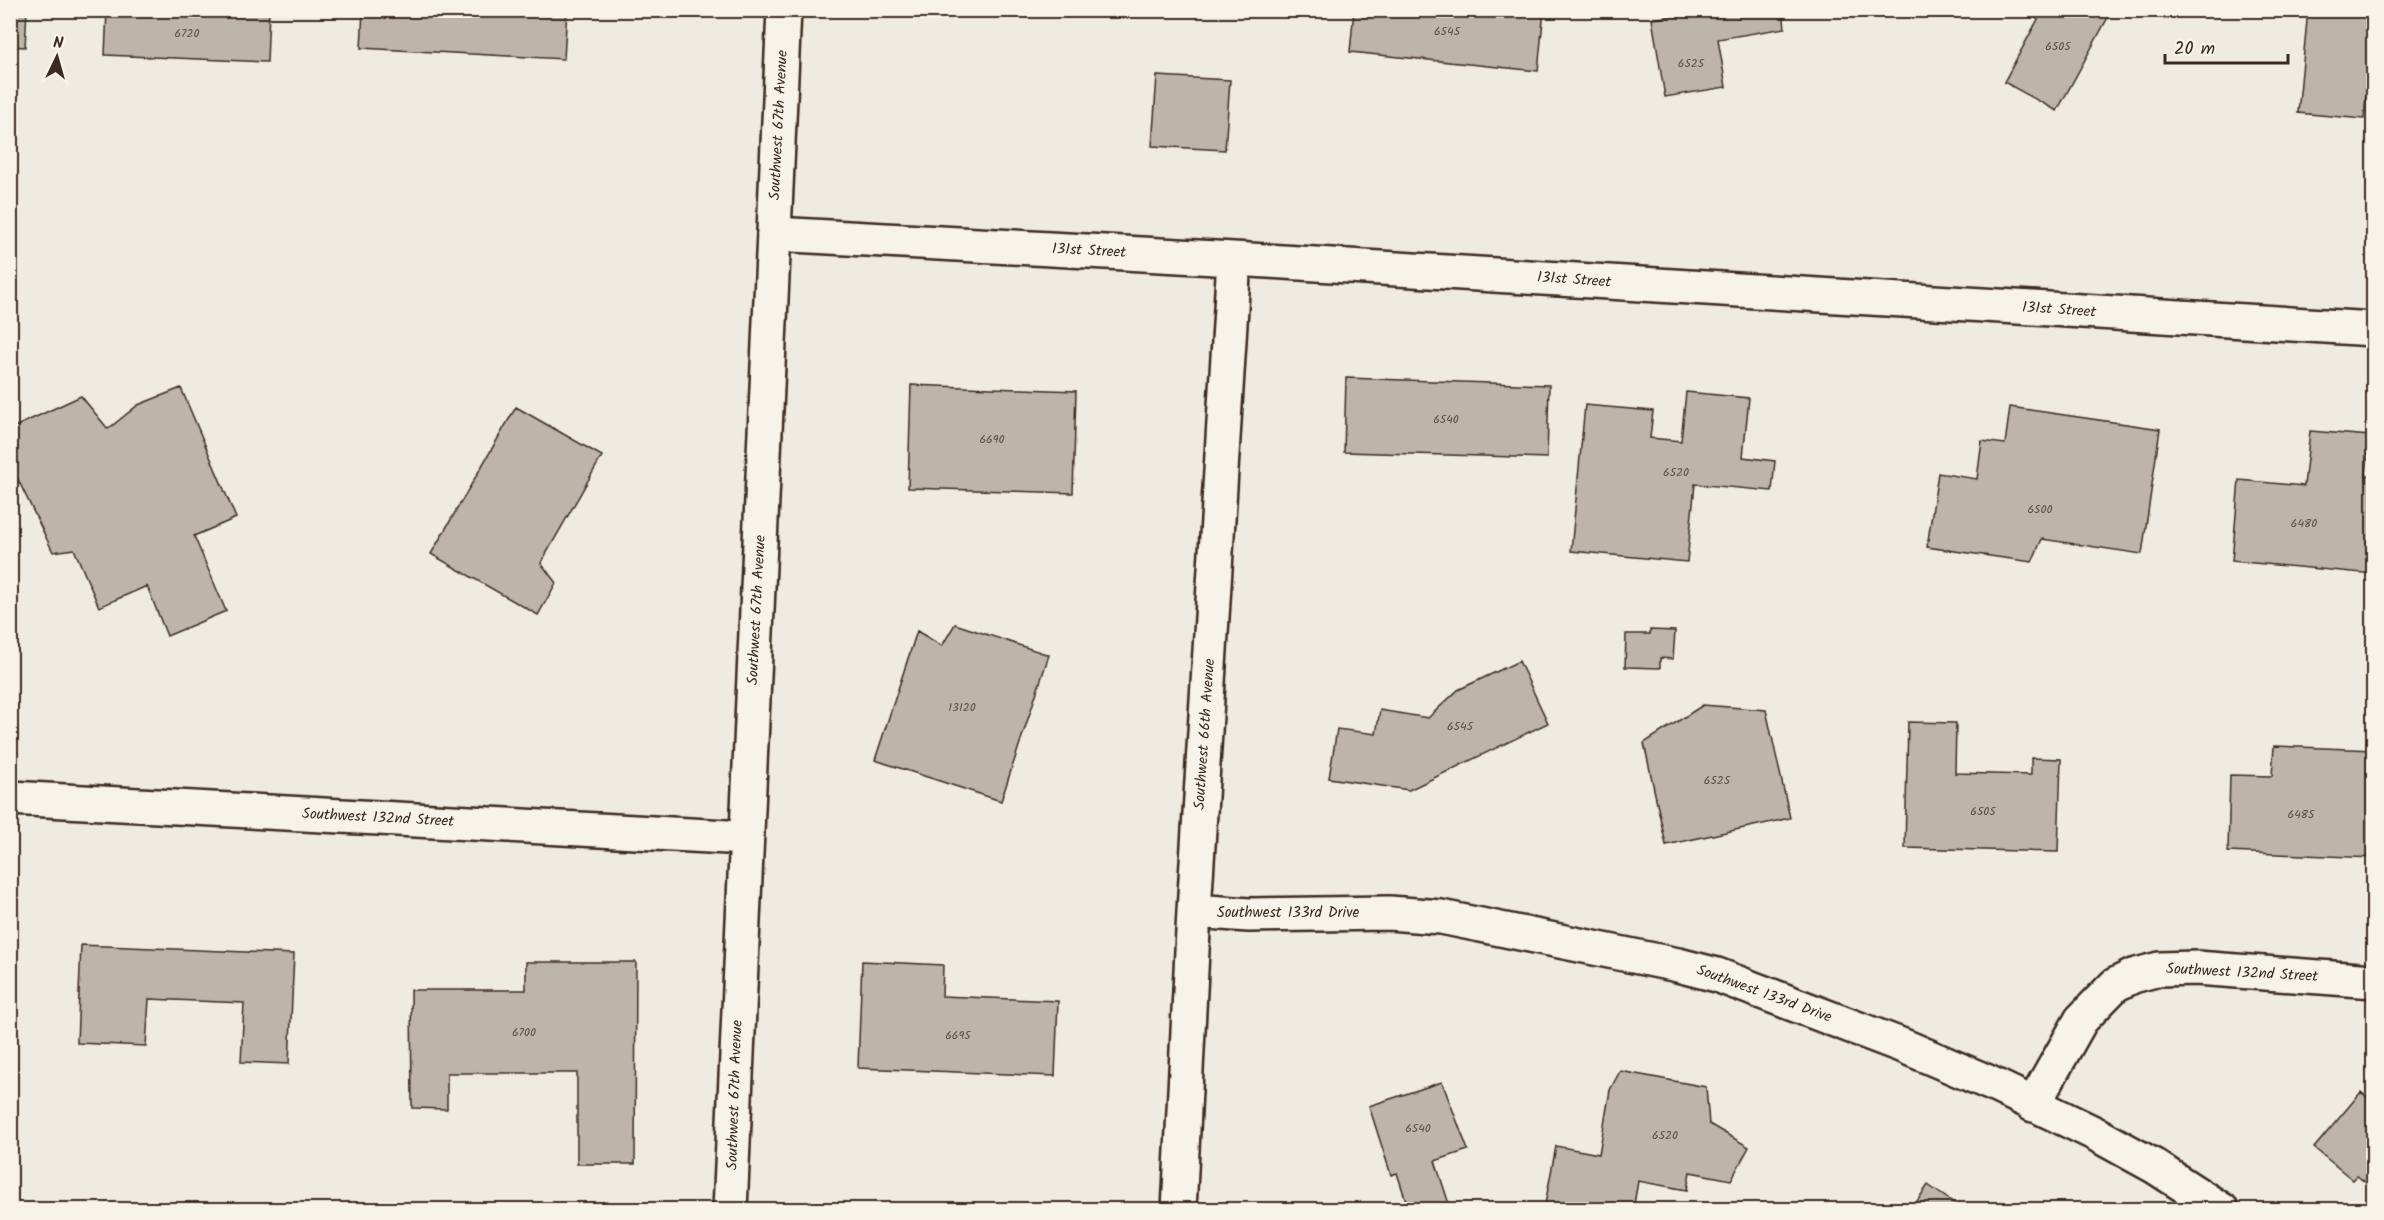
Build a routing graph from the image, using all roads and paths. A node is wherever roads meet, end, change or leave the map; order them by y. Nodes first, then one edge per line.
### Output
1 (784, 10) edge
2 (774, 234) junction
3 (1234, 259) junction
4 (2373, 329) edge
5 (10, 798) edge
6 (746, 838) junction
7 (1194, 911) junction
8 (2373, 981) edge
9 (2033, 1104) junction
10 (730, 1209) edge
11 (1179, 1209) edge
12 (2222, 1209) edge

1 - 2 street, Southwest 67th Avenue
2 - 3 street, 131st Street
2 - 6 street, Southwest 67th Avenue
3 - 4 street, 131st Street
3 - 7 street, Southwest 66th Avenue
5 - 6 street, Southwest 132nd Street
6 - 10 street, Southwest 67th Avenue
7 - 9 street, Southwest 133rd Drive
7 - 11 street, Southwest 66th Avenue
8 - 9 street, Southwest 132nd Street
9 - 12 street, Southwest 133rd Drive

